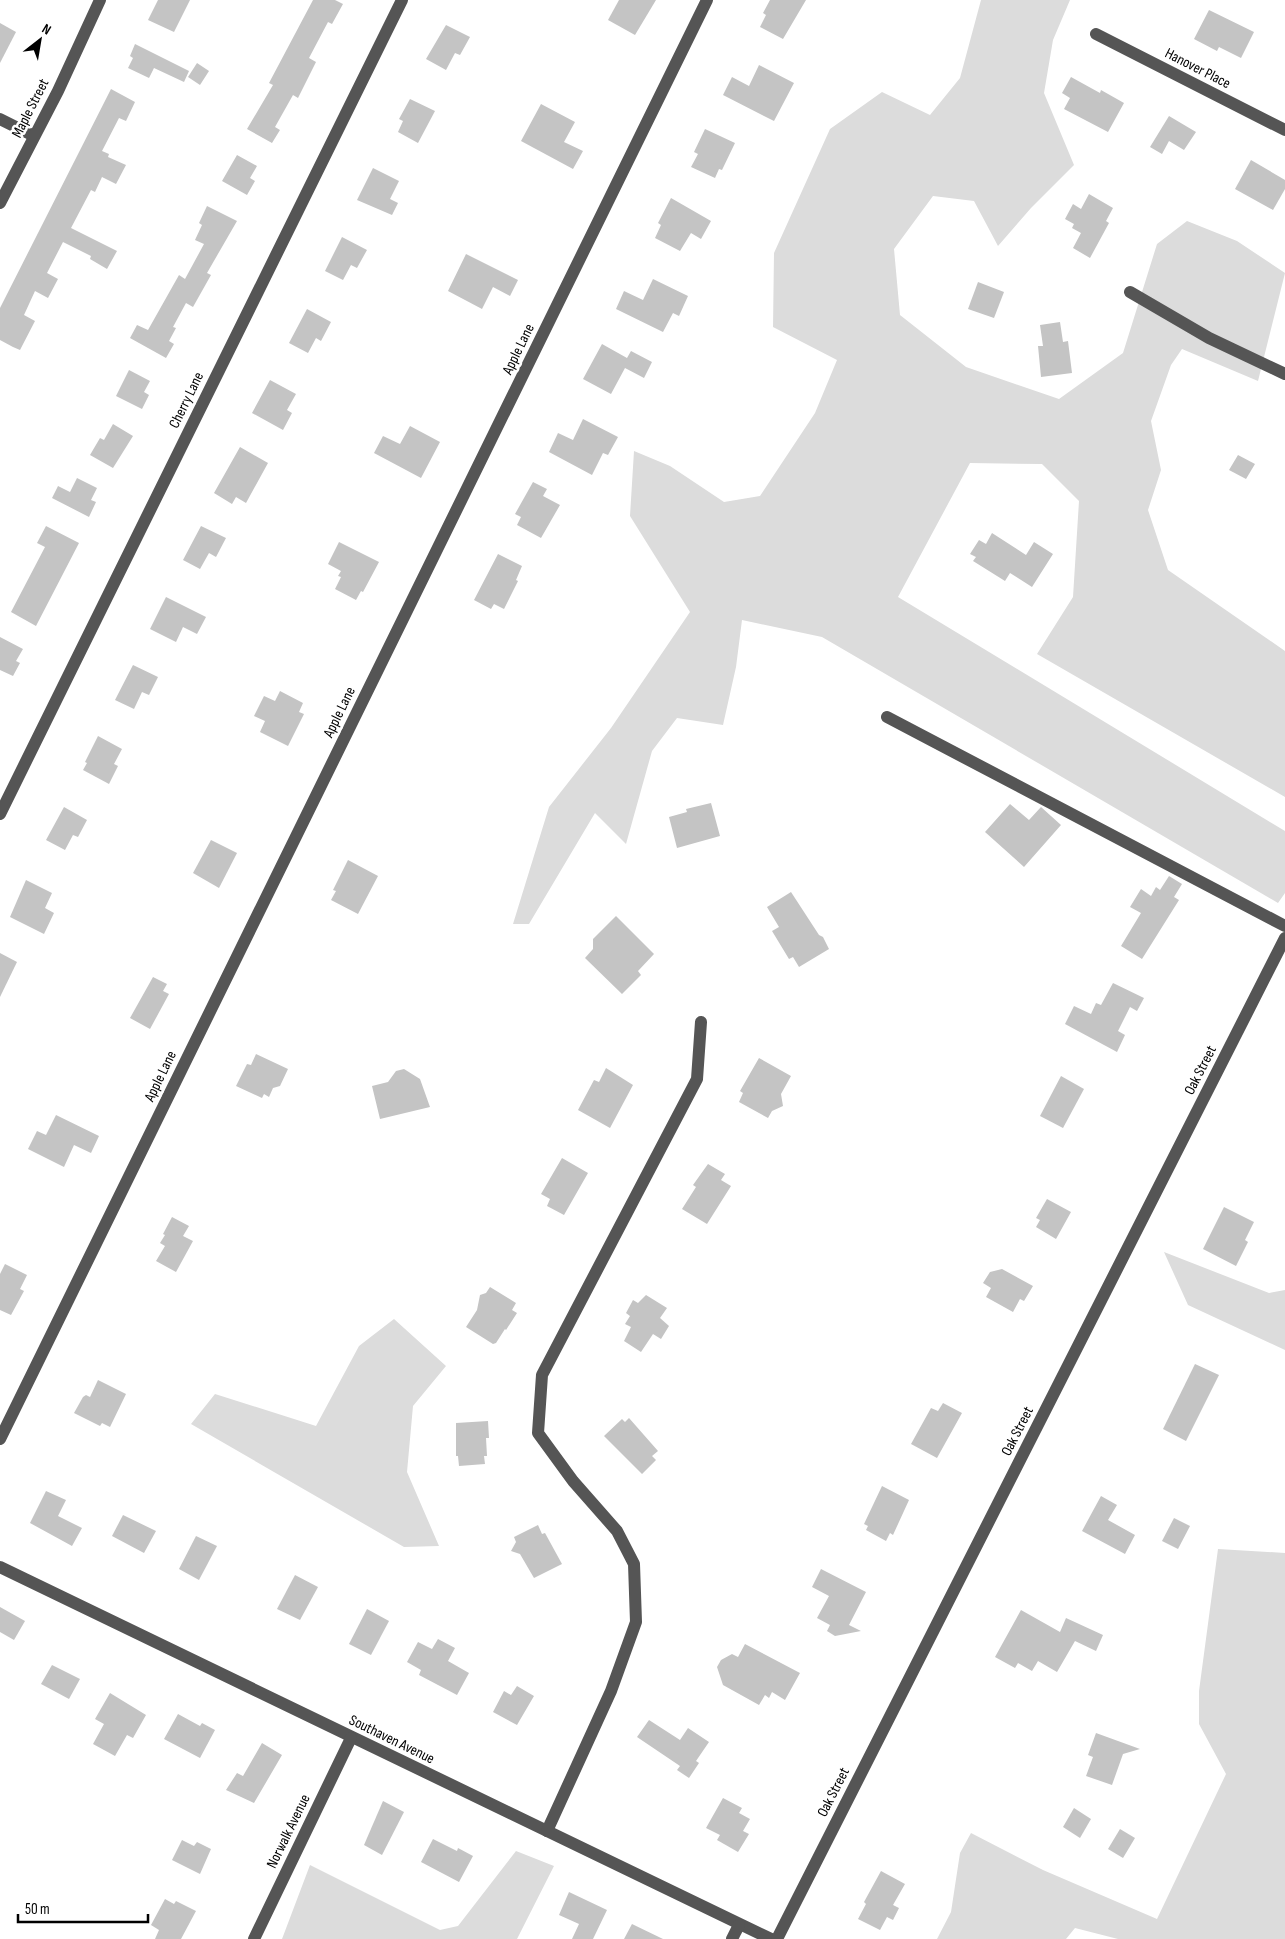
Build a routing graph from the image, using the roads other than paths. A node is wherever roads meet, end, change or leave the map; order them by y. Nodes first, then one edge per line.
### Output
1 (100, 0) edge
2 (402, 0) edge
3 (707, 0) edge
4 (1096, 34) dead end
5 (0, 118) edge
6 (1285, 130) edge
7 (34, 136) junction
8 (0, 203) edge
9 (1130, 292) dead end
10 (1285, 374) edge
11 (887, 717) dead end
12 (0, 814) edge
13 (1285, 926) edge
14 (1285, 938) edge
15 (701, 1022) dead end
16 (0, 1439) edge
17 (0, 1567) edge
18 (351, 1738) junction
19 (547, 1831) junction
20 (739, 1925) junction
21 (254, 1939) edge
22 (732, 1939) edge
23 (771, 1939) edge
24 (777, 1939) edge

1 - 7 street, Maple Street
2 - 12 street, Cherry Lane
3 - 16 street, Apple Lane
4 - 6 street, Hanover Place
5 - 7 street
7 - 8 street, Maple Street
9 - 10 street
11 - 13 street
14 - 24 street, Oak Street
15 - 19 street
17 - 18 street, Southaven Avenue
18 - 19 street, Southaven Avenue
18 - 21 street, Norwalk Avenue
19 - 20 street, Southaven Avenue
20 - 22 street
20 - 23 street, Southaven Avenue

